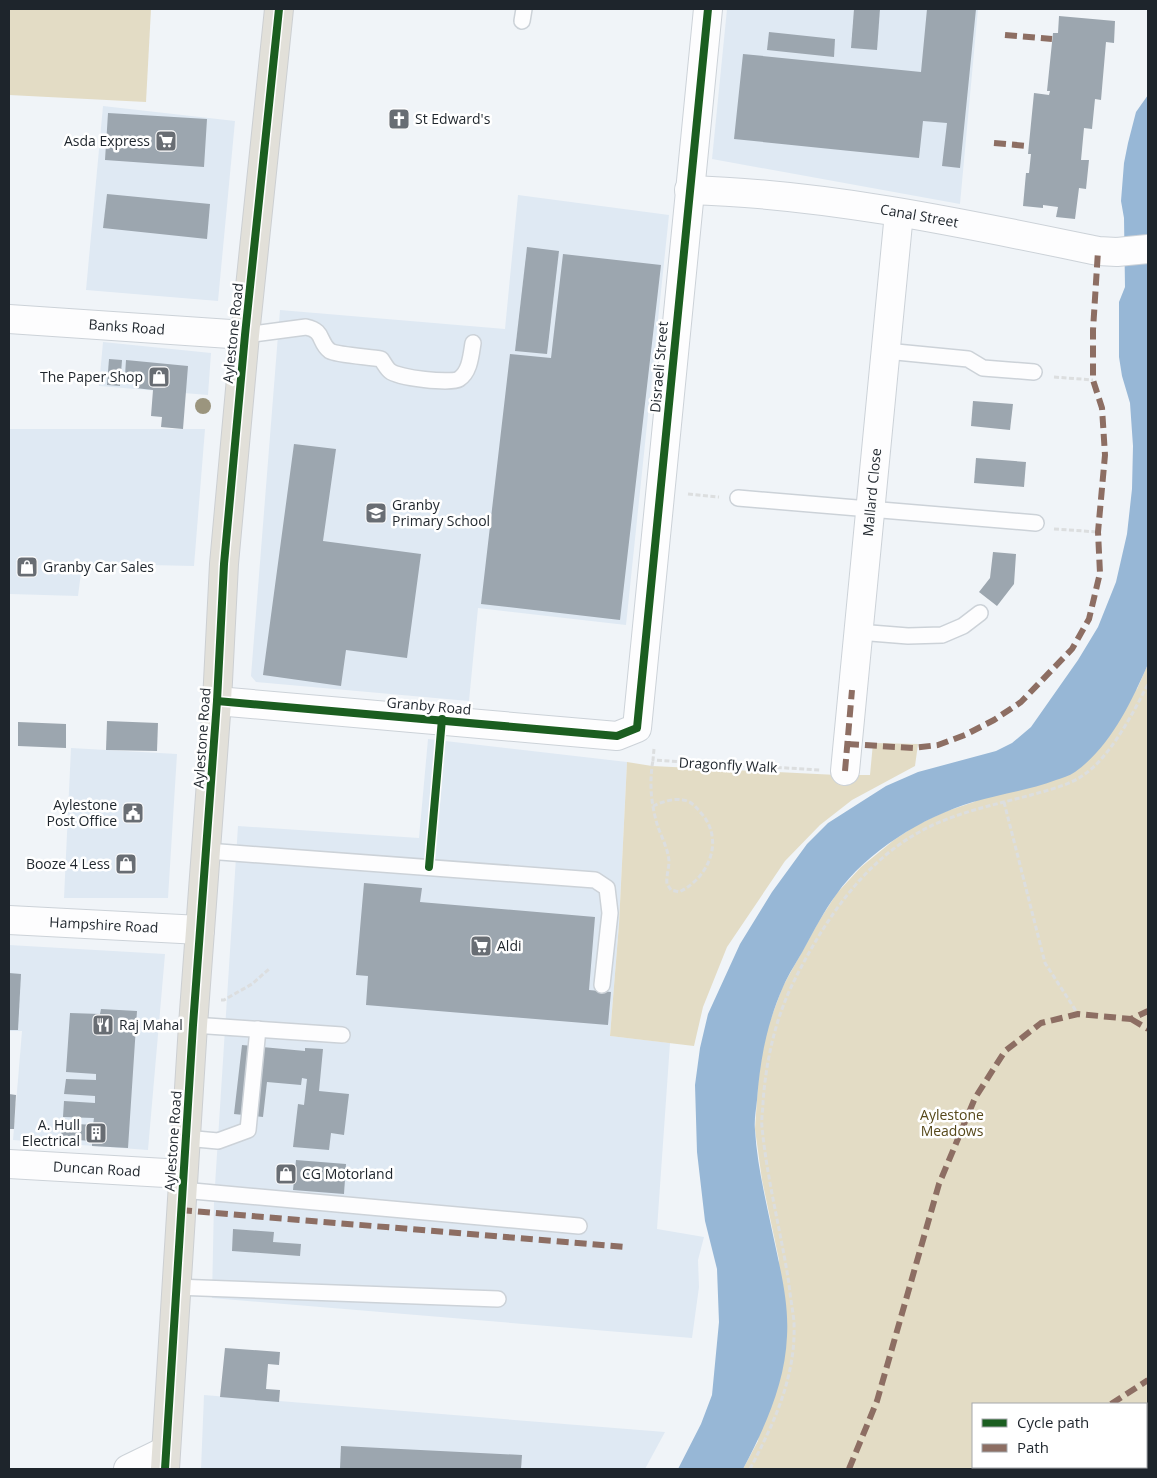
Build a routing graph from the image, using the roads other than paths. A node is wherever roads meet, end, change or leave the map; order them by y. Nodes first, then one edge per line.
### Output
1 (279, 9) edge
2 (708, 9) edge
3 (689, 190) junction
4 (899, 213) junction
5 (1148, 249) edge
6 (9, 319) edge
7 (245, 336) junction
8 (473, 343) dead end
9 (886, 351) junction
10 (1034, 372) road end
11 (738, 498) road end
12 (870, 509) junction
13 (1036, 523) road end
14 (980, 613) dead end
15 (858, 632) junction
16 (217, 701) junction
17 (637, 728) joint
18 (845, 771) road end
19 (207, 851) junction
20 (9, 920) edge
21 (200, 930) junction
22 (602, 985) dead end
23 (194, 1012) junction
24 (258, 1029) junction
25 (342, 1035) dead end
26 (185, 1138) junction
27 (9, 1164) edge
28 (182, 1182) junction
29 (579, 1226) dead end
30 (175, 1287) junction
31 (498, 1299) dead end
32 (165, 1460) edge
33 (128, 1469) edge

1 - 7 main road, Aylestone Road
2 - 3 street, Disraeli Street
3 - 4 street, Canal Street
3 - 17 street, Disraeli Street
4 - 5 street, Canal Street
4 - 9 street, Mallard Close
6 - 7 street, Banks Road
7 - 8 lane
7 - 16 main road, Aylestone Road
9 - 10 lane
9 - 12 street, Mallard Close
11 - 12 lane
12 - 13 lane
12 - 15 street, Mallard Close
14 - 15 lane
15 - 18 street, Mallard Close
16 - 17 street, Granby Road
16 - 19 main road, Aylestone Road
19 - 21 main road, Aylestone Road
19 - 22 lane
20 - 21 street, Hampshire Road
21 - 23 main road, Aylestone Road
23 - 24 lane
23 - 26 main road, Aylestone Road
24 - 25 lane
24 - 26 lane
26 - 28 main road, Aylestone Road
27 - 28 street, Duncan Road
28 - 29 lane
28 - 30 main road, Aylestone Road
30 - 31 lane
30 - 32 main road, Aylestone Road
32 - 33 street

